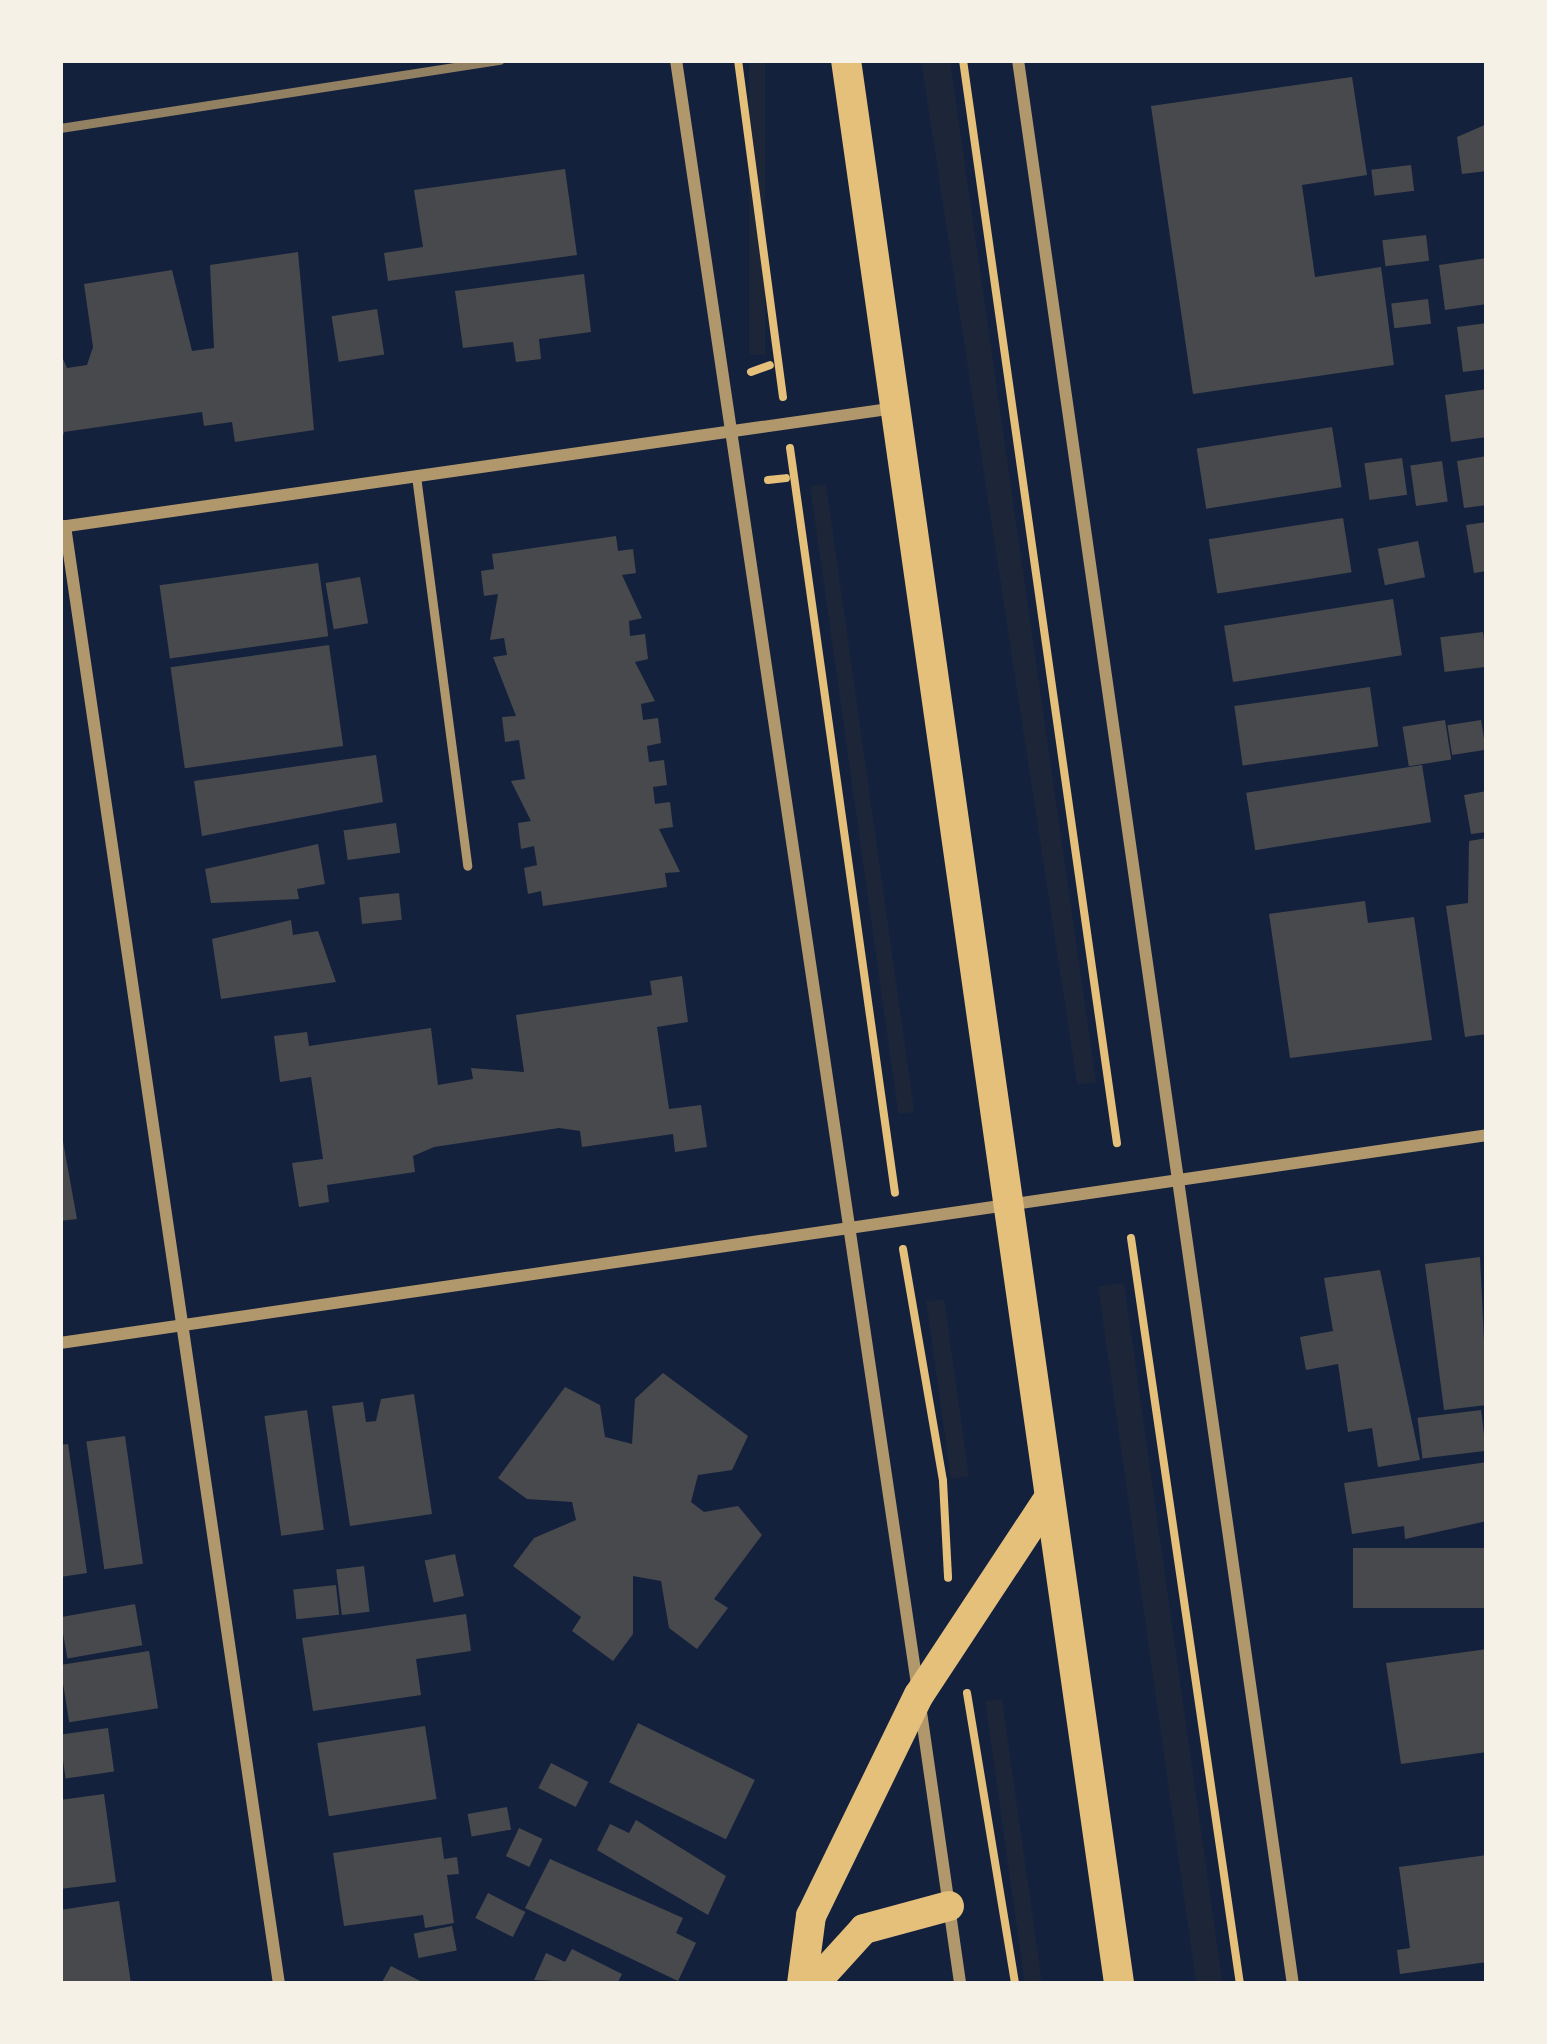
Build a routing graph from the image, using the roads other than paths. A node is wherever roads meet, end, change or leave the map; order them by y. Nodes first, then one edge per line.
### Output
1 (676, 60) edge
2 (847, 60) edge
3 (1018, 60) edge
4 (896, 407) junction
5 (730, 430) junction
6 (416, 476) junction
7 (63, 527) edge
8 (467, 866) dead end
9 (1487, 1135) edge
10 (1182, 1180) junction
11 (1011, 1205) junction
12 (851, 1228) junction
13 (185, 1325) junction
14 (60, 1343) edge
15 (1049, 1498) junction
16 (919, 1696) junction
17 (949, 1906) junction
18 (279, 1984) edge
19 (802, 1984) edge
20 (814, 1984) edge
21 (960, 1984) edge
22 (1119, 1984) edge
23 (1293, 1984) edge

1 - 5 street
2 - 4 main road
3 - 10 street
4 - 5 street
4 - 11 main road
5 - 6 street
5 - 12 street
6 - 7 street
6 - 8 lane
7 - 13 street
9 - 10 street
10 - 11 street
10 - 23 street
11 - 12 street
11 - 15 main road
12 - 13 street
12 - 16 street
13 - 14 street
13 - 18 street
15 - 16 main road
15 - 22 main road
16 - 17 street
16 - 19 main road
17 - 20 main road
17 - 21 street

